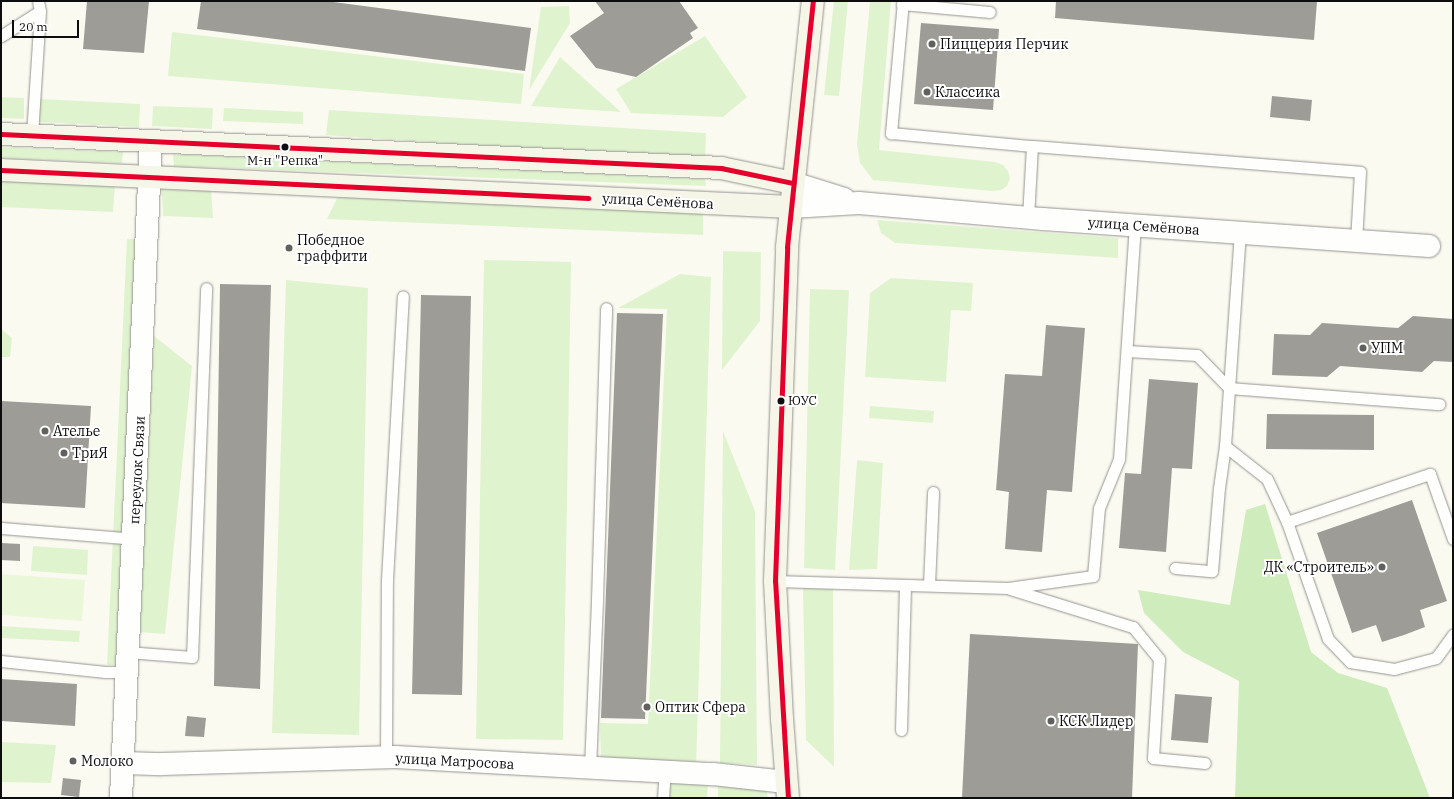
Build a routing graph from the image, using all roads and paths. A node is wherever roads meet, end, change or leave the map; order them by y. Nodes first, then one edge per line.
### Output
1 (813, 1) edge
2 (902, 2) edge
3 (39, 6) edge
4 (990, 12) dead end
5 (1, 36) edge
6 (1, 134) edge
7 (32, 135) junction
8 (151, 141) junction
9 (1032, 146) junction
10 (1, 170) edge
11 (150, 177) junction
12 (793, 183) junction
13 (859, 204) junction
14 (791, 207) junction
15 (1028, 218) junction
16 (1135, 225) junction
17 (1240, 233) junction
18 (1356, 241) junction
19 (1429, 246) dead end
20 (206, 288) dead end
21 (403, 296) dead end
22 (606, 308) dead end
23 (1127, 351) junction
24 (1229, 388) junction
25 (1439, 404) dead end
26 (1225, 446) junction
27 (933, 492) dead end
28 (1287, 522) junction
29 (1, 528) edge
30 (134, 538) junction
31 (1453, 538) edge
32 (1175, 568) dead end
33 (775, 581) junction
34 (905, 585) junction
35 (928, 585) junction
36 (1008, 588) junction
37 (1453, 635) edge
38 (1453, 649) edge
39 (1436, 658) junction
40 (1, 660) edge
41 (127, 662) junction
42 (901, 730) dead end
43 (386, 757) junction
44 (124, 763) junction
45 (1205, 763) dead end
46 (590, 768) junction
47 (665, 772) junction
48 (787, 790) edge
49 (121, 798) edge
50 (663, 798) edge

1 - 12 street
2 - 4 lane
2 - 9 lane
3 - 5 lane
3 - 7 lane
6 - 7 street, улица Семёнова
7 - 8 street, улица Семёнова
8 - 11 street, переулок Связи
8 - 12 street, улица Семёнова
9 - 15 lane
9 - 18 lane
10 - 11 street, улица Семёнова
11 - 14 street, улица Семёнова
11 - 30 street, переулок Связи
12 - 13 street, улица Семёнова
12 - 14 street
13 - 14 street, улица Семёнова
13 - 15 street, улица Семёнова
14 - 33 street
15 - 16 street, улица Семёнова
16 - 17 street, улица Семёнова
16 - 23 lane
17 - 18 street, улица Семёнова
17 - 24 lane
18 - 19 street, улица Семёнова
20 - 41 lane
21 - 43 lane
22 - 46 lane
23 - 24 lane
23 - 36 lane
24 - 25 lane
24 - 26 lane
26 - 28 lane
26 - 32 lane
27 - 35 lane
28 - 31 lane
28 - 39 lane
29 - 30 lane
30 - 41 street, переулок Связи
33 - 34 lane
33 - 48 street
34 - 35 lane
34 - 42 lane
35 - 36 lane
36 - 45 lane
37 - 39 lane
38 - 39 lane
40 - 41 lane
41 - 44 street, переулок Связи
43 - 44 street, улица Матросова
43 - 46 street, улица Матросова
44 - 49 street, переулок Связи
46 - 47 street, улица Матросова
47 - 48 street, улица Матросова
47 - 50 lane

